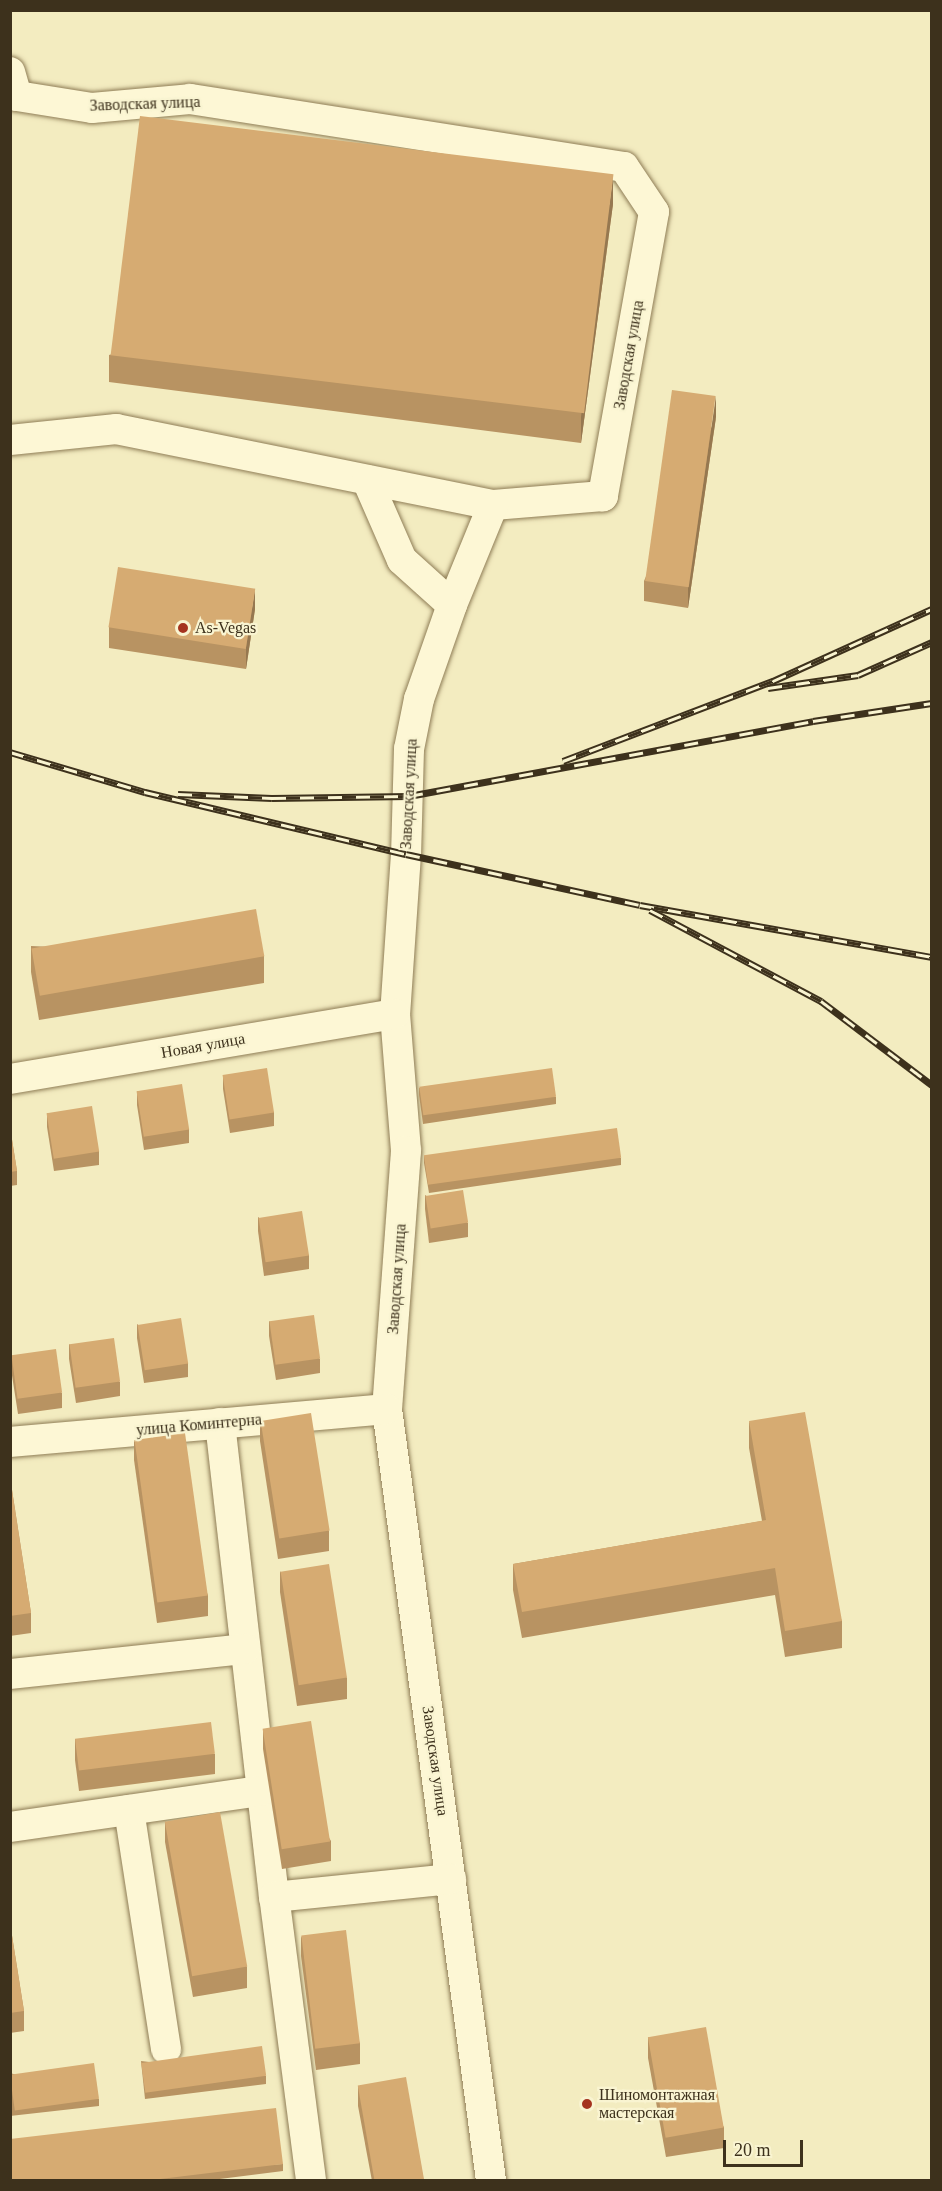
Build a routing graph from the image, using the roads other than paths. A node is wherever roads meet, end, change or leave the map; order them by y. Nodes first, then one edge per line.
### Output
1 (10, 72) edge
2 (10, 440) edge
3 (367, 480) junction
4 (493, 505) junction
5 (452, 605) junction
6 (395, 1014) junction
7 (10, 1079) edge
8 (387, 1409) junction
9 (220, 1424) junction
10 (10, 1442) edge
11 (245, 1649) junction
12 (10, 1674) edge
13 (261, 1791) junction
14 (129, 1810) junction
15 (10, 1827) edge
16 (451, 1879) junction
17 (274, 1897) junction
18 (166, 2049) dead end
19 (311, 2181) edge
20 (491, 2181) edge

1 - 4 street, Заводская улица
2 - 3 street
3 - 4 street
3 - 5 street
4 - 5 street, Заводская улица
5 - 6 street, Заводская улица
6 - 7 street, Новая улица
6 - 8 street, Заводская улица
8 - 9 street, улица Коминтерна
8 - 16 street, Заводская улица
9 - 10 street, улица Коминтерна
9 - 11 street
11 - 12 street
11 - 13 street
13 - 14 street
13 - 17 street
14 - 15 street
14 - 18 street
16 - 17 street
16 - 20 street, Заводская улица
17 - 19 street

